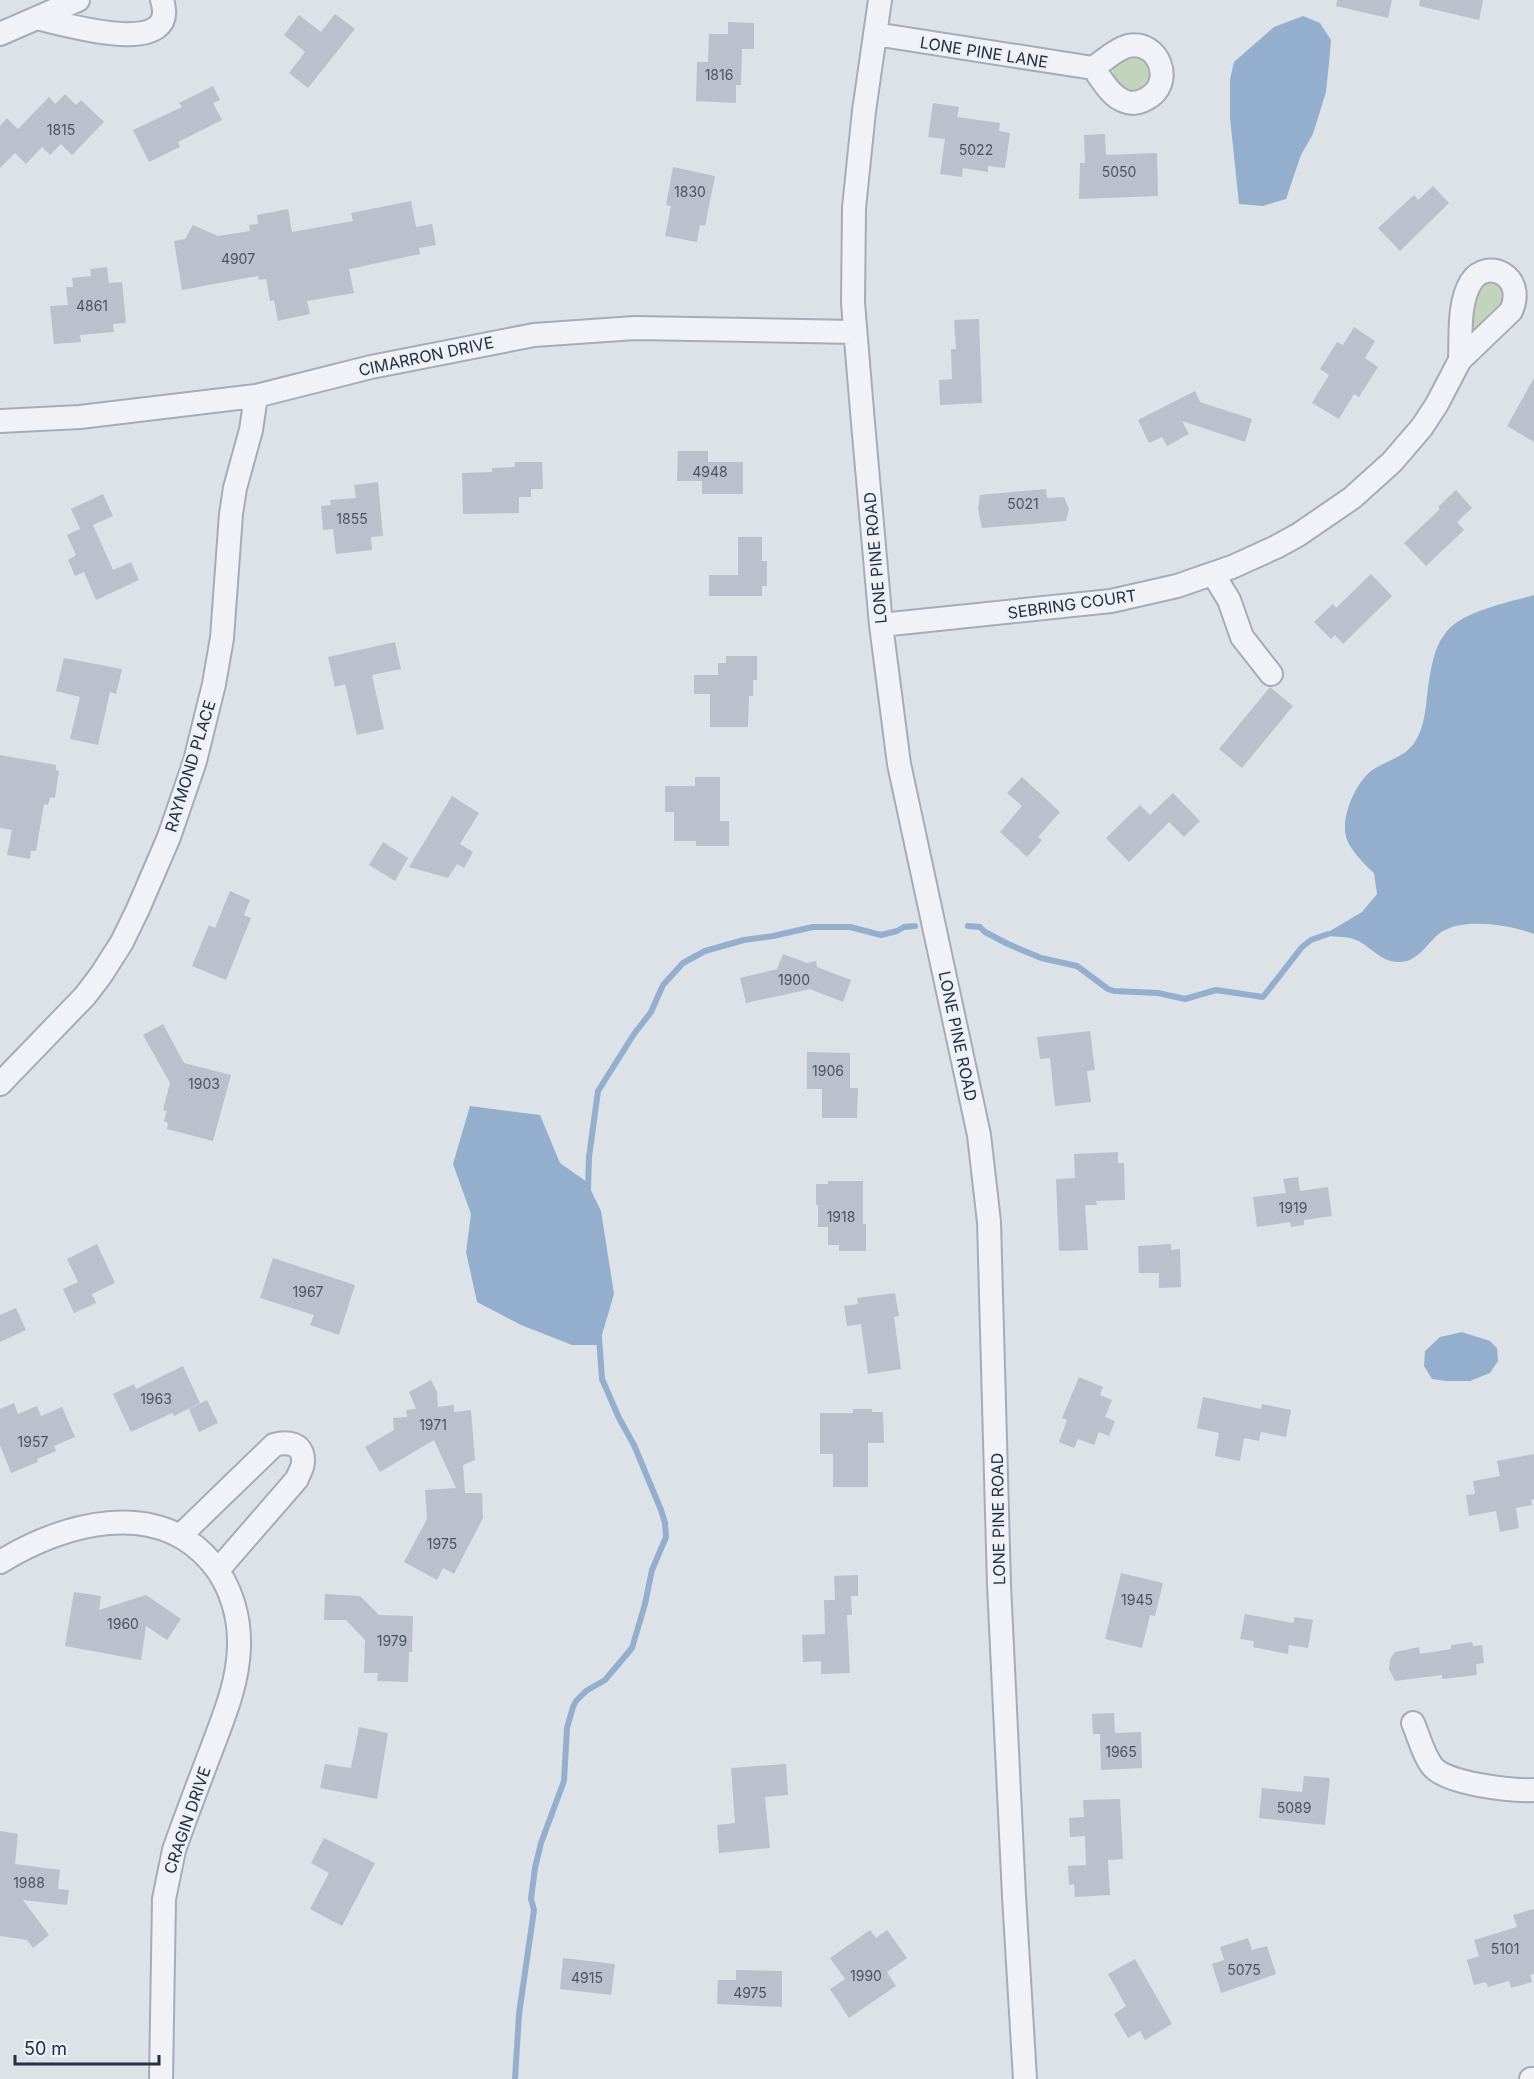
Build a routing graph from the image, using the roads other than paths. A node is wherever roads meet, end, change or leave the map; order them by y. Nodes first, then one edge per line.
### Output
1 (78, 0) edge
2 (162, 0) edge
3 (880, 0) edge
4 (38, 18) junction
5 (0, 34) edge
6 (875, 34) junction
7 (1093, 68) dead end
8 (855, 332) junction
9 (1460, 360) dead end
10 (256, 396) junction
11 (0, 421) edge
12 (1213, 574) junction
13 (881, 625) junction
14 (1271, 674) dead end
15 (0, 1084) edge
16 (181, 1535) junction
17 (0, 1562) edge
18 (218, 1570) junction
19 (1413, 1723) dead end
20 (1534, 1790) edge
21 (161, 2079) edge
22 (1026, 2079) edge

1 - 4 street
2 - 4 street
3 - 6 street, LONE PINE ROAD
4 - 5 street
6 - 7 street, LONE PINE LANE
6 - 8 street, LONE PINE ROAD
8 - 10 street, CIMARRON DRIVE
8 - 13 street, LONE PINE ROAD
9 - 12 street, SEBRING COURT
10 - 11 street, CIMARRON DRIVE
10 - 15 street, RAYMOND PLACE
12 - 13 street, SEBRING COURT
12 - 14 street
13 - 22 street, LONE PINE ROAD
16 - 17 street, CRAGIN DRIVE
16 - 18 street, CRAGIN DRIVE
16 - 18 street
18 - 21 street, CRAGIN DRIVE
19 - 20 street

